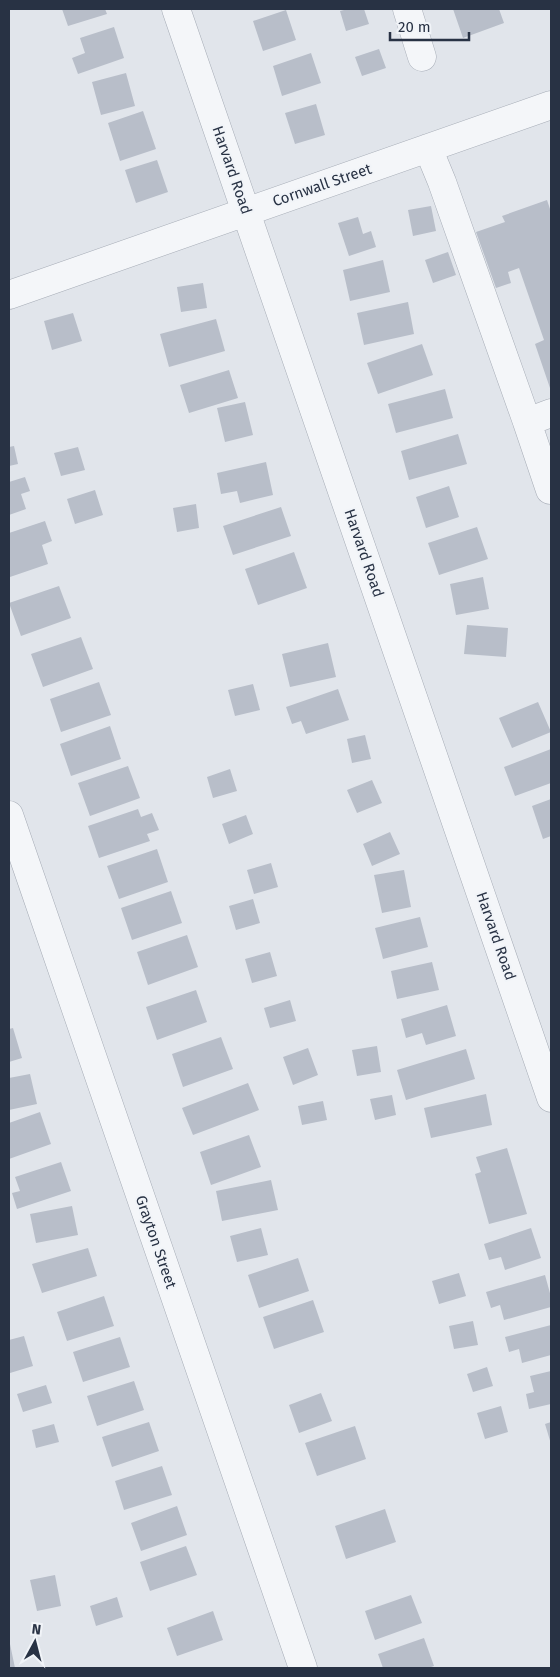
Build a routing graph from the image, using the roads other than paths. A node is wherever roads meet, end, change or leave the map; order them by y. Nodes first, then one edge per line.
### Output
1 (176, 9) edge
2 (407, 9) edge
3 (422, 57) dead end
4 (551, 105) edge
5 (428, 148) junction
6 (246, 212) junction
7 (9, 295) edge
8 (539, 417) edge
9 (551, 489) edge
10 (9, 815) edge
11 (551, 1098) edge
12 (303, 1668) edge

1 - 6 street, Harvard Road
2 - 3 street
4 - 5 street, Cornwall Street
5 - 6 street, Cornwall Street
5 - 8 street
6 - 7 street, Cornwall Street
6 - 11 street, Harvard Road
8 - 9 street
10 - 12 street, Grayton Street

